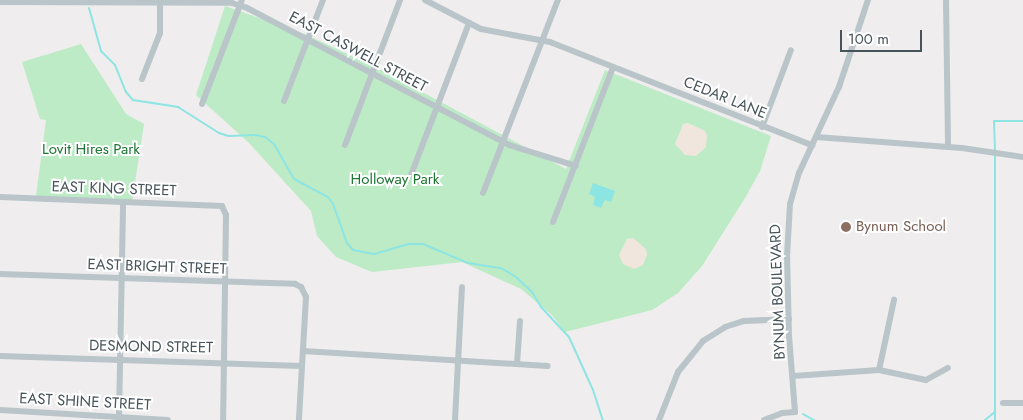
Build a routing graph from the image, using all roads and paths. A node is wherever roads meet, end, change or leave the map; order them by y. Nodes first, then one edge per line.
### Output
1 (322, 0) edge
2 (400, 0) edge
3 (425, 0) edge
4 (558, 0) edge
5 (868, 0) edge
6 (946, 0) edge
7 (19, 1) edge
8 (137, 1) edge
9 (0, 2) edge
10 (160, 3) junction
11 (240, 3) edge
12 (469, 23) junction
13 (307, 40) junction
14 (542, 41) junction
15 (791, 50) dead end
16 (613, 67) junction
17 (372, 73) junction
18 (142, 79) dead end
19 (284, 101) dead end
20 (202, 104) dead end
21 (437, 108) junction
22 (762, 127) junction
23 (816, 137) junction
24 (504, 142) junction
25 (345, 145) dead end
26 (812, 146) junction
27 (948, 147) junction
28 (1023, 157) edge
29 (576, 166) junction
30 (411, 176) dead end
31 (483, 193) dead end
32 (0, 197) edge
33 (122, 202) junction
34 (553, 222) dead end
35 (0, 274) edge
36 (122, 279) junction
37 (225, 282) junction
38 (462, 287) dead end
39 (894, 300) dead end
40 (789, 319) junction
41 (520, 321) dead end
42 (303, 351) junction
43 (0, 356) edge
44 (120, 359) junction
45 (458, 360) junction
46 (224, 362) junction
47 (517, 364) junction
48 (302, 366) junction
49 (548, 366) dead end
50 (948, 368) dead end
51 (879, 370) junction
52 (793, 376) junction
53 (1003, 403) dead end
54 (1023, 403) edge
55 (0, 410) edge
56 (120, 417) junction
57 (168, 420) edge
58 (223, 420) edge
59 (299, 420) edge
60 (455, 420) edge
61 (659, 420) edge
62 (764, 420) edge

1 - 13 street
2 - 17 street
3 - 12 street, CEDAR LANE
4 - 14 street
5 - 23 street
6 - 27 street
7 - 8 street, EAST CASWELL STREET
7 - 9 street, EAST CASWELL STREET
8 - 10 street, EAST CASWELL STREET
10 - 11 street, EAST CASWELL STREET
10 - 18 street
11 - 13 street, EAST CASWELL STREET
11 - 20 street
12 - 14 street, CEDAR LANE
12 - 21 street
13 - 17 street, EAST CASWELL STREET
13 - 19 street
14 - 16 street, CEDAR LANE
14 - 24 street
15 - 22 street
16 - 22 street, CEDAR LANE
16 - 29 street
17 - 21 street, EAST CASWELL STREET
17 - 25 street
21 - 24 street, EAST CASWELL STREET
21 - 30 street
22 - 26 street, CEDAR LANE
23 - 26 street
23 - 27 street
24 - 29 street, EAST CASWELL STREET
24 - 31 street
26 - 40 street, BYNUM BOULEVARD
27 - 28 street
29 - 34 street
32 - 33 street, EAST KING STREET
33 - 36 street
33 - 37 street, EAST KING STREET
35 - 36 street, EAST BRIGHT STREET
36 - 37 street, EAST BRIGHT STREET
36 - 44 street
37 - 42 street, EAST BRIGHT STREET
37 - 46 street
38 - 45 street
39 - 51 street
40 - 52 street, BYNUM BOULEVARD
40 - 61 street
41 - 47 street
42 - 45 street
42 - 48 street
43 - 44 street, DESMOND STREET
44 - 46 street, DESMOND STREET
44 - 56 street
45 - 47 street
45 - 60 street
46 - 48 street, DESMOND STREET
46 - 58 street
47 - 49 street
48 - 59 street
50 - 51 street
51 - 52 street
52 - 62 street, BYNUM BOULEVARD
53 - 54 street
55 - 56 street, EAST SHINE STREET
56 - 57 street, EAST SHINE STREET

